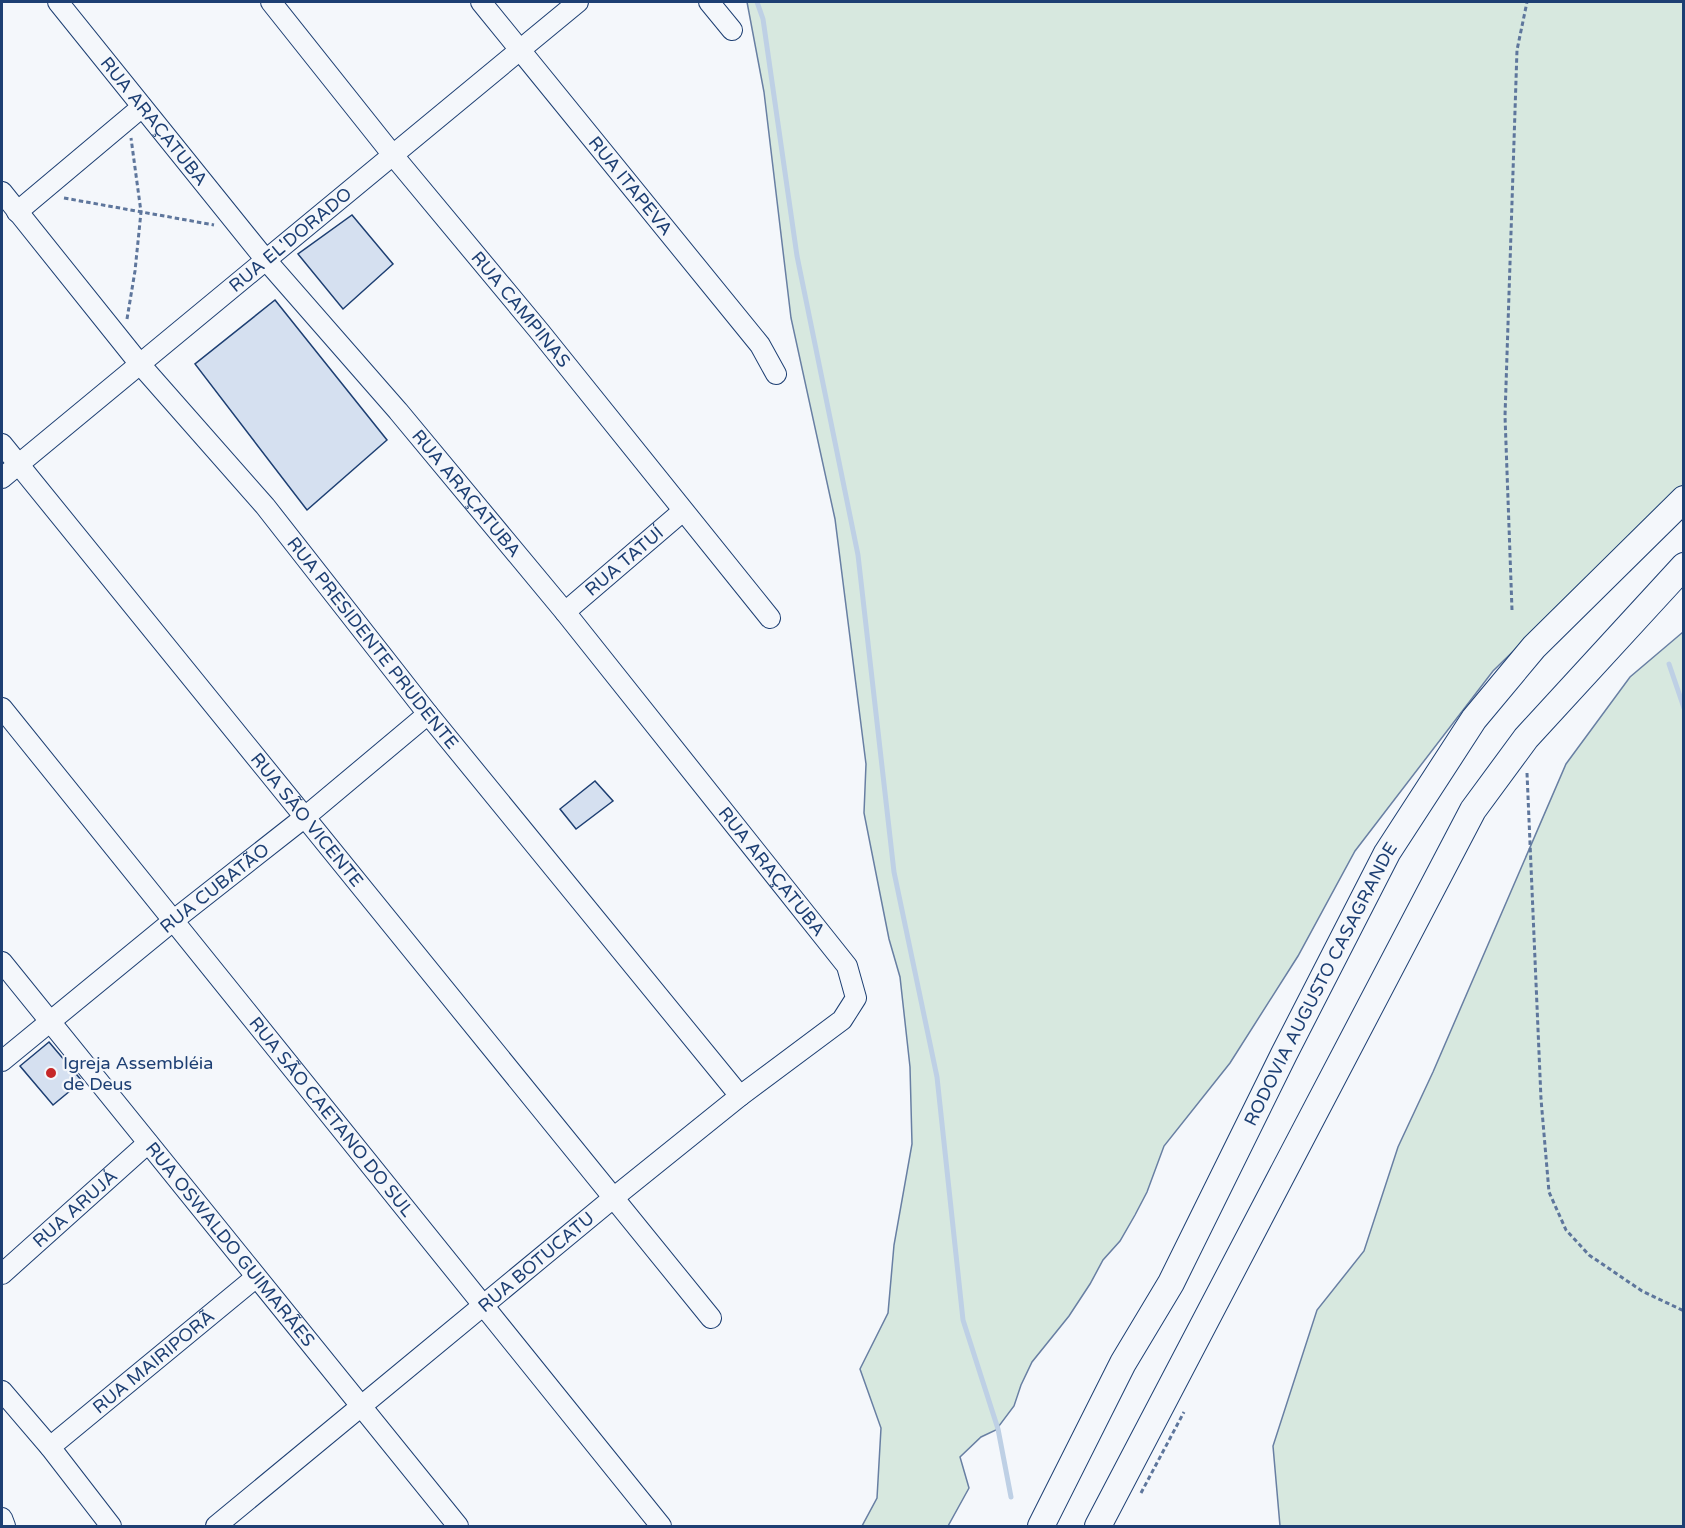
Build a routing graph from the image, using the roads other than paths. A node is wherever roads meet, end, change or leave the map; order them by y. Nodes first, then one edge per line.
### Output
1 (58, 2) edge
2 (271, 2) edge
3 (481, 2) edge
4 (578, 2) edge
5 (709, 2) edge
6 (732, 30) dead end
7 (519, 50) junction
8 (136, 112) junction
9 (392, 154) junction
10 (2, 192) edge
11 (16, 212) junction
12 (265, 260) junction
13 (139, 363) junction
14 (776, 374) dead end
15 (2, 444) edge
16 (18, 465) junction
17 (2, 478) edge
18 (1683, 499) edge
19 (683, 511) junction
20 (1681, 569) edge
21 (565, 612) junction
22 (770, 618) dead end
23 (2, 708) edge
24 (428, 714) junction
25 (305, 817) junction
26 (174, 920) junction
27 (2, 962) edge
28 (856, 998) joint
29 (50, 1021) junction
30 (2, 1061) edge
31 (740, 1096) junction
32 (148, 1143) junction
33 (612, 1198) junction
34 (2, 1274) edge
35 (255, 1278) junction
36 (484, 1305) junction
37 (711, 1318) dead end
38 (2, 1391) edge
39 (361, 1408) junction
40 (50, 1447) junction
41 (2, 1518) edge
42 (5, 1527) edge
43 (111, 1527) edge
44 (216, 1527) edge
45 (458, 1527) edge
46 (661, 1527) edge
47 (1041, 1527) edge
48 (1098, 1527) edge

1 - 8 street, RUA ARAÇATUBA
2 - 9 street, RUA CAMPINAS
3 - 7 street, RUA ITAPEVA
4 - 7 street, RUA EL'DORADO
5 - 6 street
7 - 9 street, RUA EL'DORADO
7 - 14 street, RUA ITAPEVA
8 - 11 street
8 - 12 street, RUA ARAÇATUBA
9 - 12 street, RUA EL'DORADO
9 - 19 street, RUA CAMPINAS
10 - 11 street, RUA PRESIDENTE PRUDENTE
11 - 13 street, RUA PRESIDENTE PRUDENTE
12 - 13 street, RUA EL'DORADO
12 - 21 street, RUA ARAÇATUBA
13 - 16 street, RUA EL'DORADO
13 - 24 street, RUA PRESIDENTE PRUDENTE
15 - 16 street, RUA SÃO VICENTE
16 - 17 street, RUA EL'DORADO
16 - 25 street, RUA SÃO VICENTE
18 - 47 main road, RODOVIA AUGUSTO CASAGRANDE
19 - 21 street, RUA TATUÍ
19 - 22 street, RUA CAMPINAS
20 - 48 main road
21 - 28 street, RUA ARAÇATUBA
23 - 26 street, RUA SÃO CAETANO DO SUL
24 - 25 street, RUA CUBATÃO
24 - 31 street, RUA PRESIDENTE PRUDENTE
25 - 26 street, RUA CUBATÃO
25 - 33 street, RUA SÃO VICENTE
26 - 29 street, RUA CUBATÃO
26 - 36 street, RUA SÃO CAETANO DO SUL
27 - 29 street, RUA OSWALDO GUIMARÃES
28 - 31 street, RUA BOTUCATU
29 - 30 street, RUA CUBATÃO
29 - 32 street, RUA OSWALDO GUIMARÃES
31 - 33 street, RUA BOTUCATU
32 - 34 street, RUA ARUJÁ
32 - 35 street, RUA OSWALDO GUIMARÃES
33 - 36 street, RUA BOTUCATU
33 - 37 street, RUA SÃO VICENTE
35 - 39 street, RUA OSWALDO GUIMARÃES
35 - 40 street, RUA MAIRIPORÃ
36 - 39 street, RUA BOTUCATU
36 - 46 street, RUA SÃO CAETANO DO SUL
38 - 40 street
39 - 44 street, RUA BOTUCATU
39 - 45 street, RUA OSWALDO GUIMARÃES
40 - 43 street
41 - 42 street

